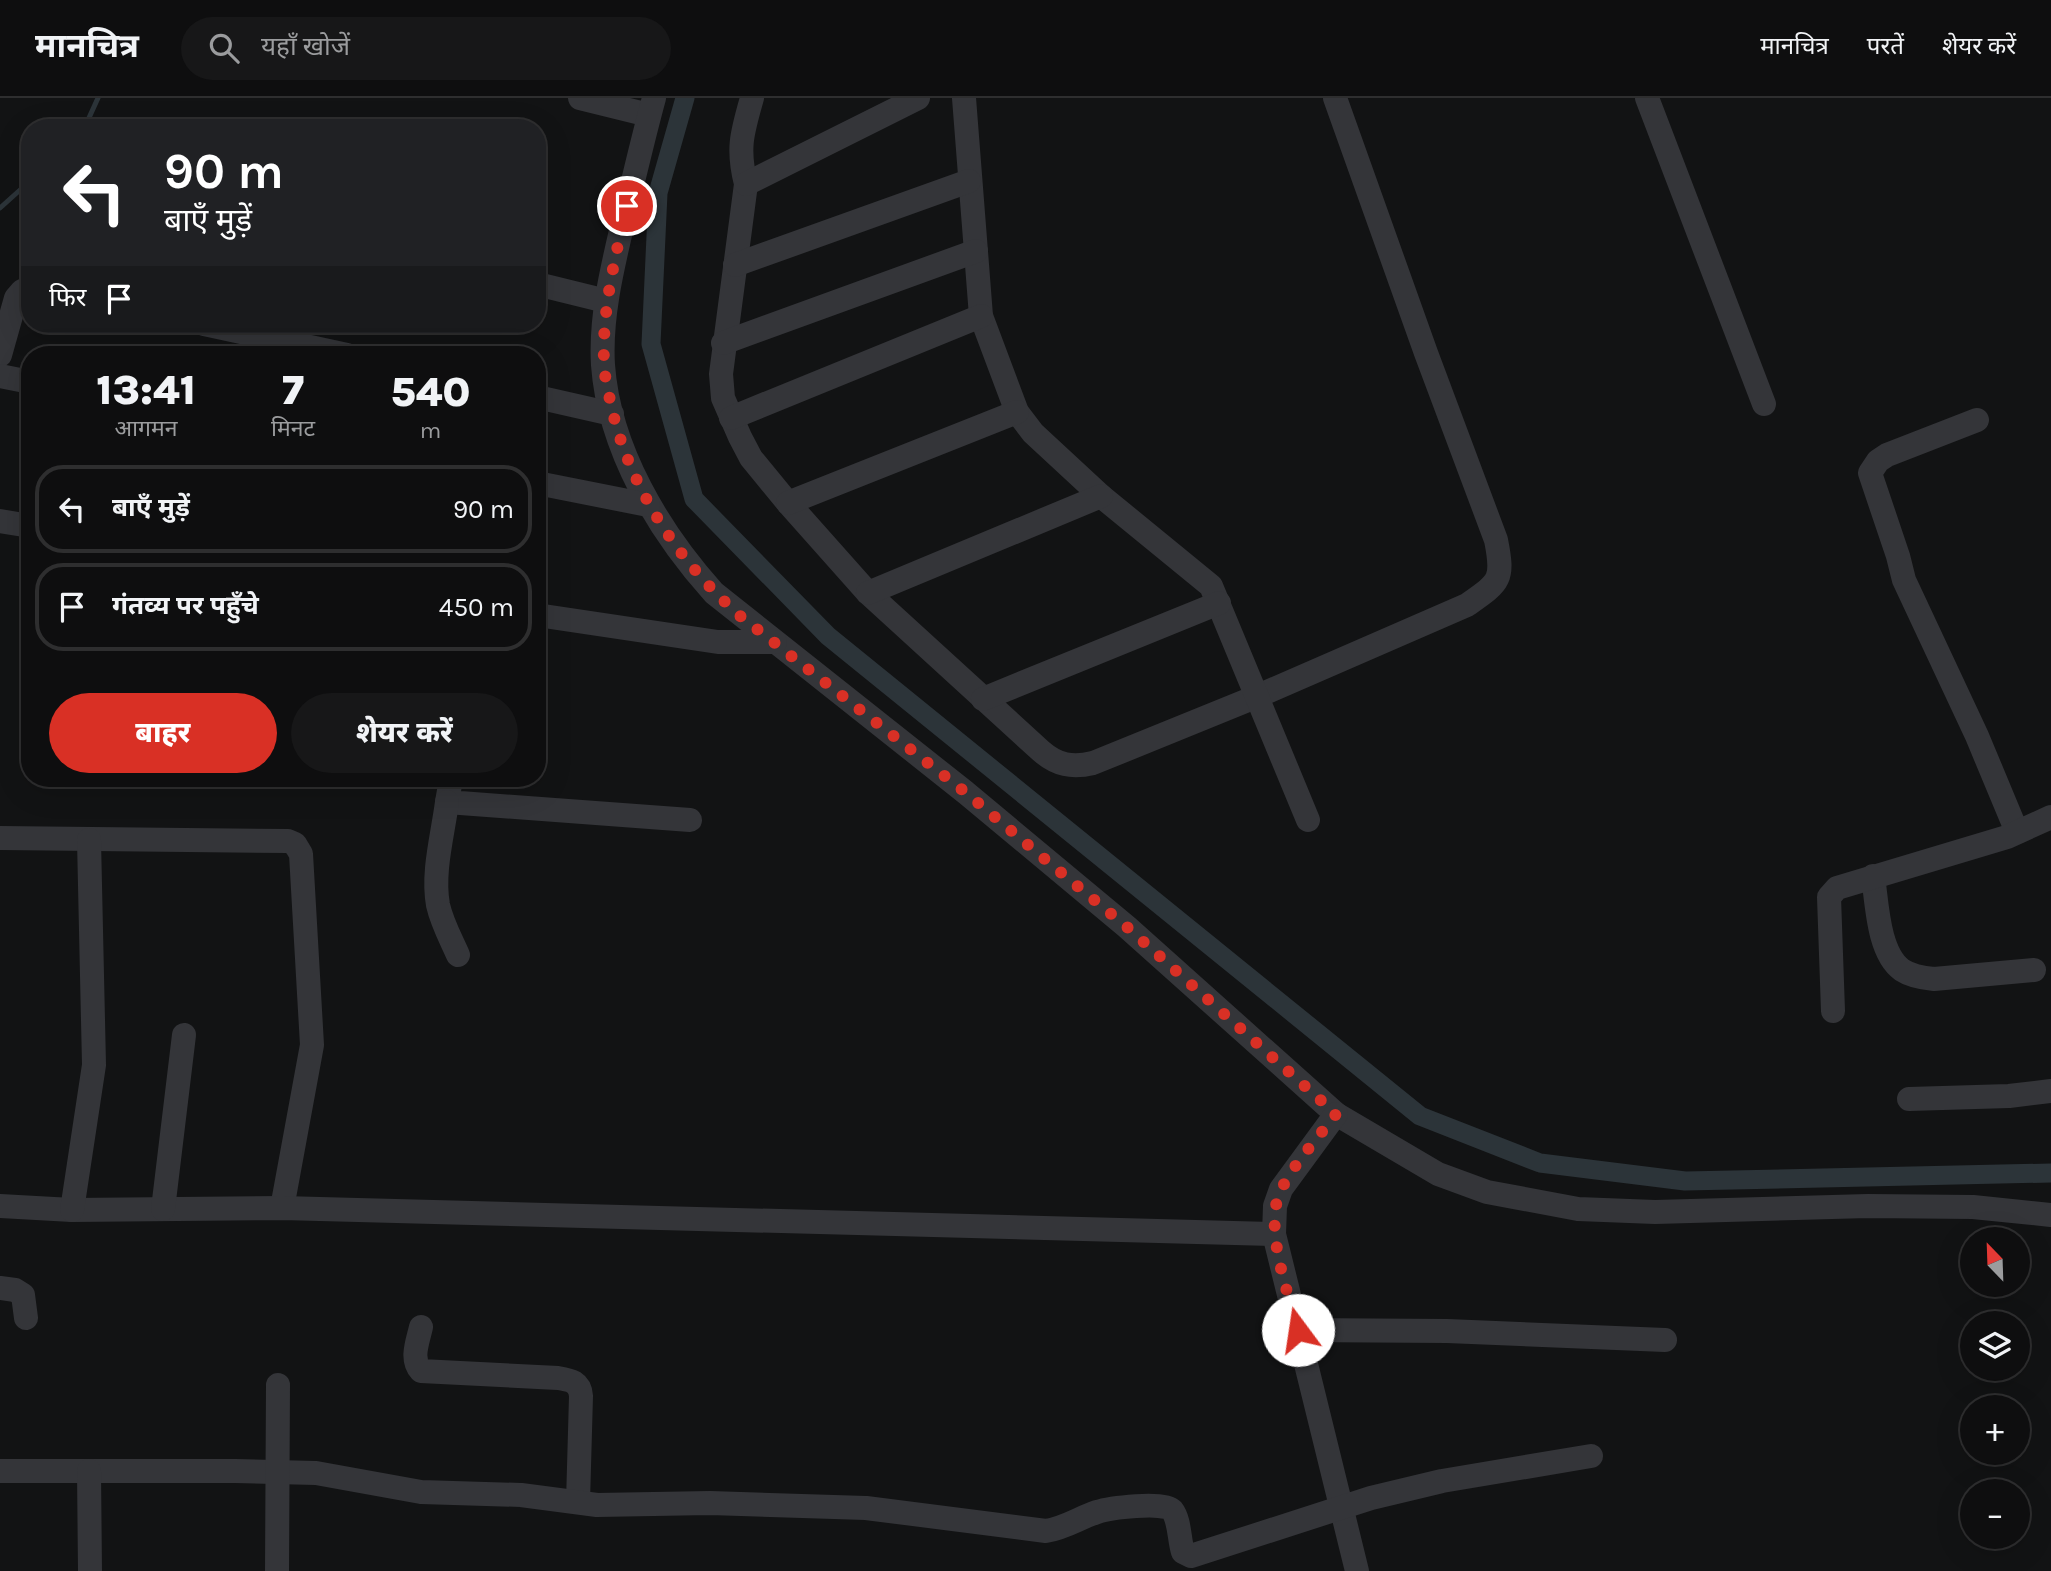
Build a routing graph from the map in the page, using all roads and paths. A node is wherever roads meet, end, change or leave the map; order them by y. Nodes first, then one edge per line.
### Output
1 (580, 98) edge
2 (752, 98) edge
3 (918, 98) edge
4 (964, 98) edge
5 (1335, 98) edge
6 (1647, 98) edge
7 (652, 106) edge
8 (969, 181) junction
9 (746, 184) junction
10 (976, 251) junction
11 (735, 265) junction
12 (546, 286) edge
13 (21, 292) edge
14 (606, 301) junction
15 (981, 316) junction
16 (246, 333) edge
17 (723, 343) junction
18 (305, 346) edge
19 (0, 355) edge
20 (0, 376) edge
21 (21, 380) edge
22 (546, 399) edge
23 (1764, 404) dead end
24 (1017, 412) junction
25 (612, 414) junction
26 (731, 418) junction
27 (1977, 420) dead end
28 (546, 485) edge
29 (1101, 496) junction
30 (788, 503) junction
31 (649, 505) junction
32 (0, 521) edge
33 (21, 524) edge
34 (868, 593) junction
35 (1219, 603) junction
36 (546, 616) edge
37 (775, 642) junction
38 (1258, 696) junction
39 (983, 699) junction
40 (449, 790) edge
41 (2051, 817) edge
42 (690, 820) dead end
43 (1308, 820) dead end
44 (2017, 832) junction
45 (0, 838) edge
46 (89, 840) junction
47 (1873, 876) junction
48 (458, 955) dead end
49 (2034, 970) dead end
50 (1833, 1011) dead end
51 (184, 1035) dead end
52 (2051, 1091) edge
53 (1909, 1099) dead end
54 (1336, 1114) junction
55 (2051, 1202) edge
56 (0, 1206) edge
57 (282, 1208) junction
58 (163, 1209) junction
59 (72, 1210) junction
60 (2022, 1211) junction
61 (2051, 1215) edge
62 (1274, 1234) junction
63 (0, 1288) edge
64 (26, 1318) dead end
65 (421, 1327) dead end
66 (1298, 1330) junction
67 (1665, 1340) dead end
68 (278, 1385) dead end
69 (1591, 1456) dead end
70 (0, 1471) edge
71 (89, 1471) junction
72 (276, 1473) junction
73 (578, 1502) junction
74 (1340, 1507) junction
75 (90, 1571) edge
76 (277, 1571) edge
77 (1357, 1571) edge

1 - 7 street
2 - 9 street
3 - 9 street
4 - 8 street
5 - 38 street
6 - 23 street
7 - 14 street
8 - 10 street
8 - 11 street
9 - 11 street
10 - 15 street
10 - 17 street
11 - 17 street
12 - 14 street
13 - 19 street
14 - 25 street
15 - 24 street
15 - 26 street
16 - 18 street
17 - 26 street
20 - 21 street
22 - 25 street
24 - 29 street
24 - 30 street
25 - 31 street
26 - 30 street
27 - 44 street
28 - 31 street
29 - 34 street
29 - 35 street
30 - 34 street
31 - 37 street
32 - 33 street
34 - 39 street
35 - 38 street
35 - 39 street
36 - 37 street
37 - 54 street
38 - 39 street
38 - 43 street
40 - 42 street
40 - 48 street
41 - 44 street
44 - 47 street
45 - 46 street
46 - 57 street
46 - 59 street
47 - 49 street
47 - 50 street
51 - 58 street
52 - 53 street
54 - 60 street
54 - 62 street
55 - 60 street
56 - 59 street
57 - 58 street
57 - 62 street
58 - 59 street
60 - 61 street
62 - 66 street
63 - 64 street
65 - 73 street
66 - 67 street
66 - 74 street
68 - 72 street
69 - 74 street
70 - 71 street
71 - 72 street
71 - 75 street
72 - 73 street
72 - 76 street
73 - 74 street
74 - 77 street

